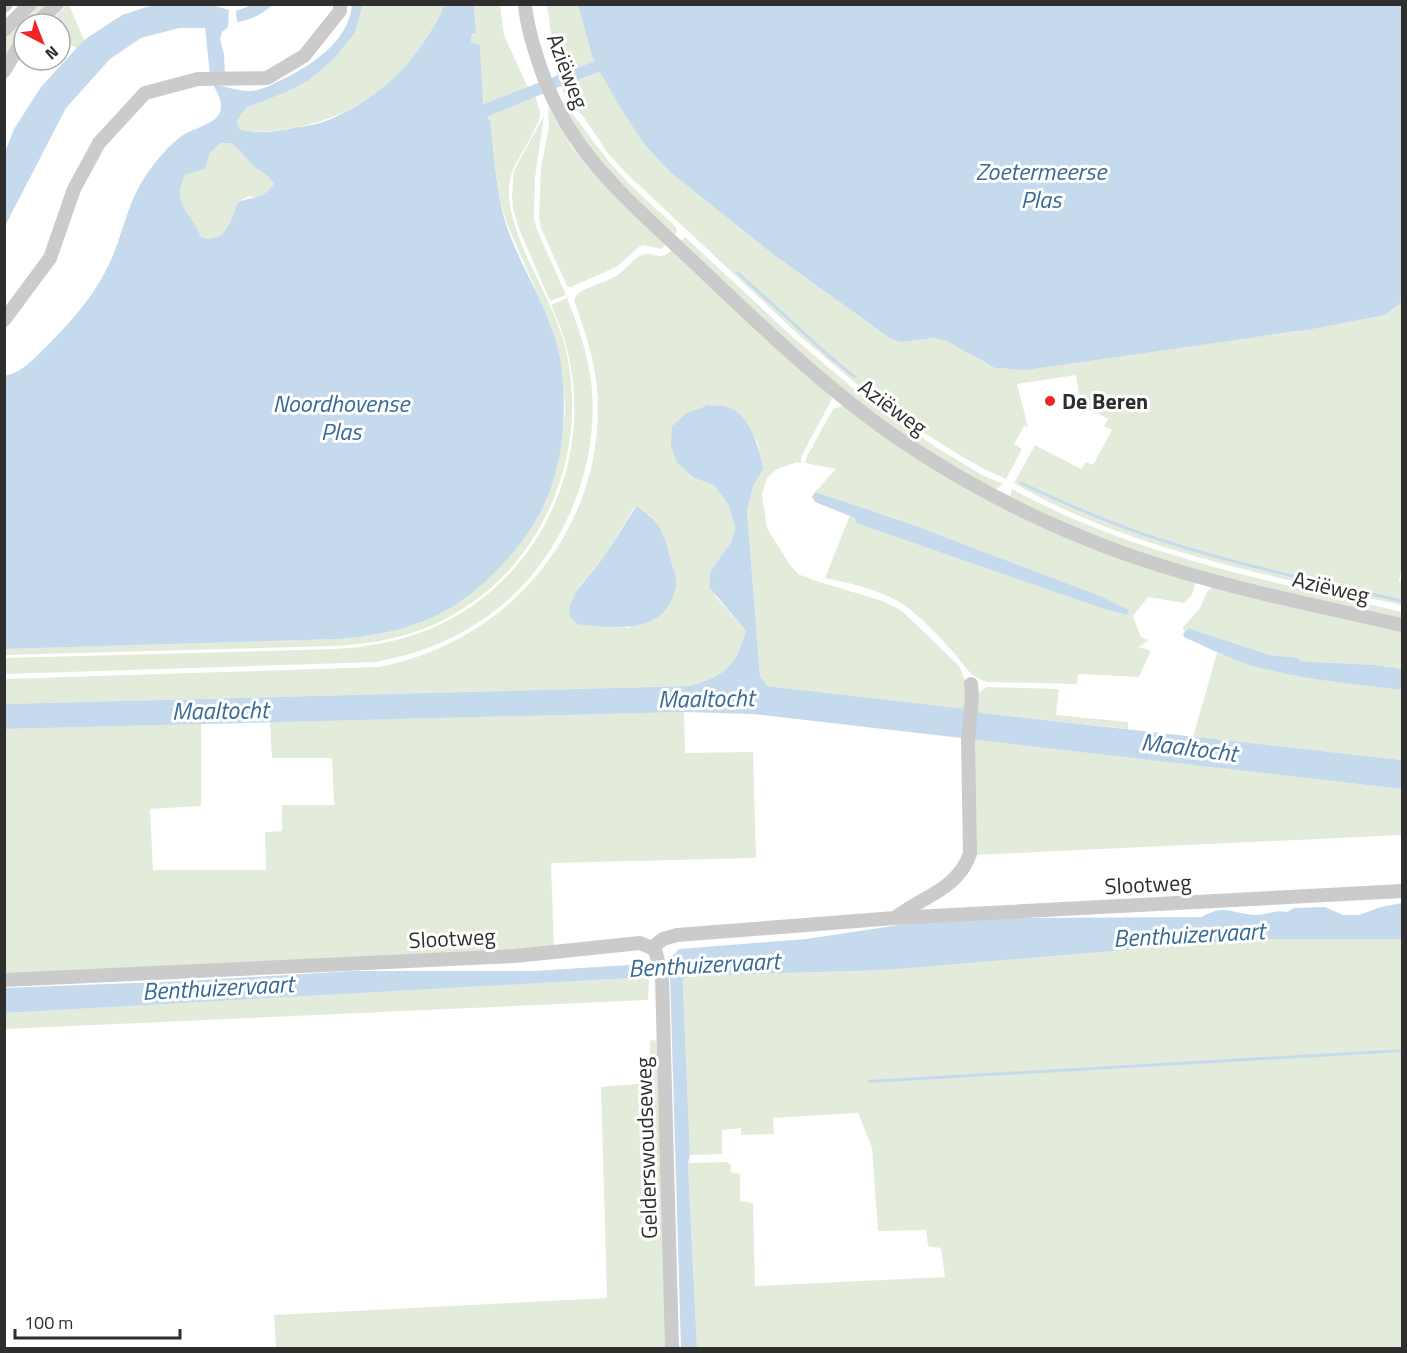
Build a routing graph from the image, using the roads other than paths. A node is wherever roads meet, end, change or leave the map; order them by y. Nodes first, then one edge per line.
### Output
1 (30, 4) edge
2 (340, 4) edge
3 (525, 4) edge
4 (4, 30) edge
5 (12, 58) edge
6 (4, 71) edge
7 (4, 320) edge
8 (1402, 625) edge
9 (971, 684) dead end
10 (1402, 891) edge
11 (895, 918) junction
12 (654, 950) junction
13 (4, 980) edge
14 (672, 1348) edge

1 - 4 street
2 - 7 street
3 - 8 street, Aziëweg
5 - 6 street
9 - 11 street, Slootweg
10 - 11 street, Slootweg
11 - 12 street, Slootweg
12 - 13 street, Slootweg
12 - 14 street, Gelderswoudseweg

